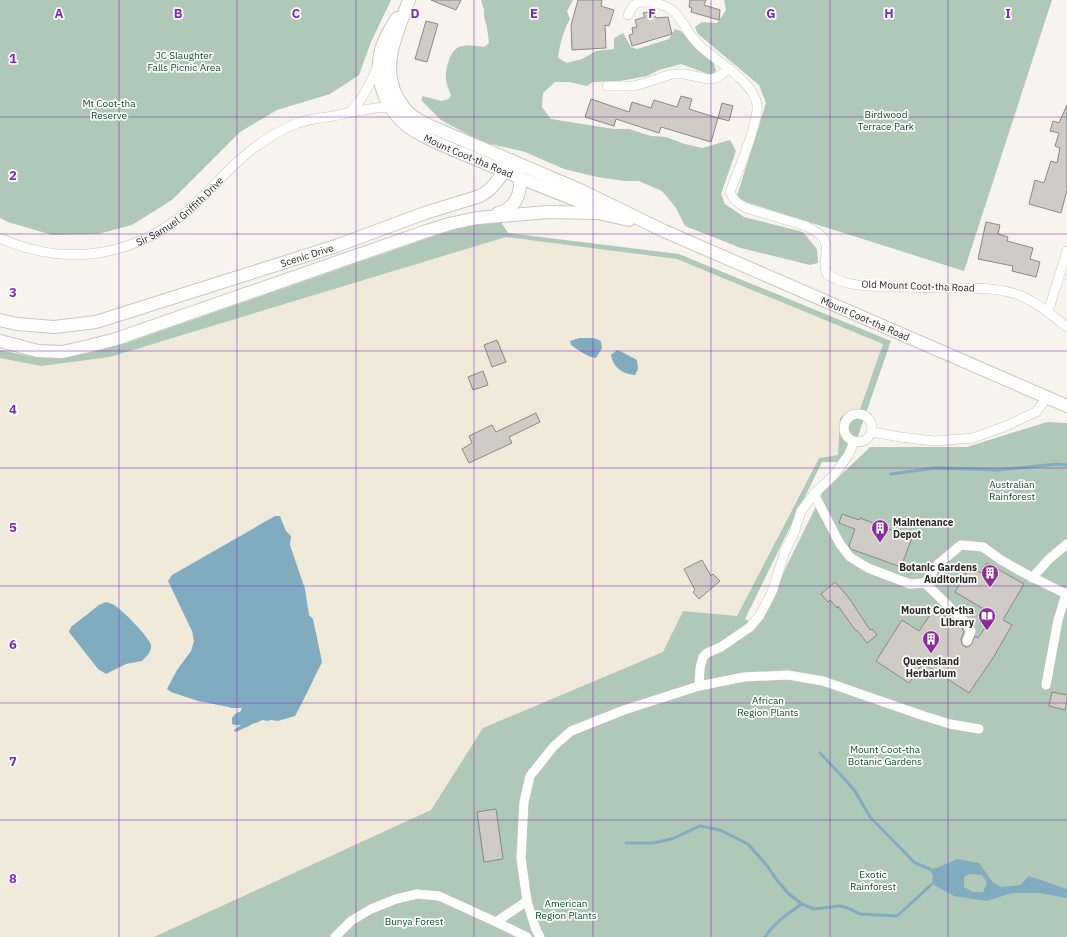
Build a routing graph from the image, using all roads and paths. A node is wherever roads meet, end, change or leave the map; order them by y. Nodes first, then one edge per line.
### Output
1 (408, 0) edge
2 (628, 15) dead end
3 (379, 61) junction
4 (730, 69) junction
5 (607, 86) dead end
6 (391, 107) junction
7 (405, 109) junction
8 (344, 114) junction
9 (511, 160) junction
10 (504, 171) junction
11 (519, 178) junction
12 (477, 218) junction
13 (628, 220) junction
14 (664, 231) junction
15 (0, 238) edge
16 (1067, 251) edge
17 (1048, 312) junction
18 (0, 320) edge
19 (1067, 327) edge
20 (0, 341) edge
21 (1047, 397) junction
22 (1067, 406) edge
23 (872, 432) junction
24 (854, 441) junction
25 (814, 494) junction
26 (1067, 544) edge
27 (1032, 578) junction
28 (925, 583) junction
29 (1066, 594) edge
30 (967, 641) dead end
31 (1046, 685) dead end
32 (699, 686) junction
33 (979, 730) dead end
34 (527, 901) junction
35 (496, 922) junction
36 (335, 937) edge
37 (527, 937) edge
38 (540, 937) edge

1 - 3 main road, Mount Coot-tha Road
1 - 7 main road
2 - 4 street, Old Mount Coot-tha Road
3 - 6 main road, Mount Coot-tha Road
3 - 8 street
4 - 5 street
4 - 17 street, Old Mount Coot-tha Road
6 - 7 main road
6 - 8 street, Sir Samuel Griffith Drive
6 - 10 main road, Mount Coot-tha Road
7 - 9 main road
8 - 15 street, Sir Samuel Griffith Drive
9 - 10 main road, Scenic Drive
9 - 11 main road, Scenic Drive
9 - 14 main road, Mount Coot-tha Road
10 - 11 main road, Mount Coot-tha Road
10 - 18 main road, Scenic Drive
11 - 12 main road, Scenic Drive
11 - 13 main road, Mount Coot-tha Road
12 - 13 main road, Scenic Drive
12 - 20 main road, Scenic Drive
13 - 14 main road, Mount Coot-tha Road
14 - 21 main road, Mount Coot-tha Road
16 - 17 street
17 - 19 street, Old Mount Coot-tha Road
21 - 22 main road, Mount Coot-tha Road
21 - 23 street
23 - 24 street
23 - 24 street
24 - 25 street
25 - 28 street
25 - 32 street
26 - 27 street
27 - 28 street
27 - 29 street
28 - 30 street
29 - 31 street
32 - 33 street
32 - 34 street
34 - 35 street
34 - 38 street
35 - 36 street
35 - 37 street

